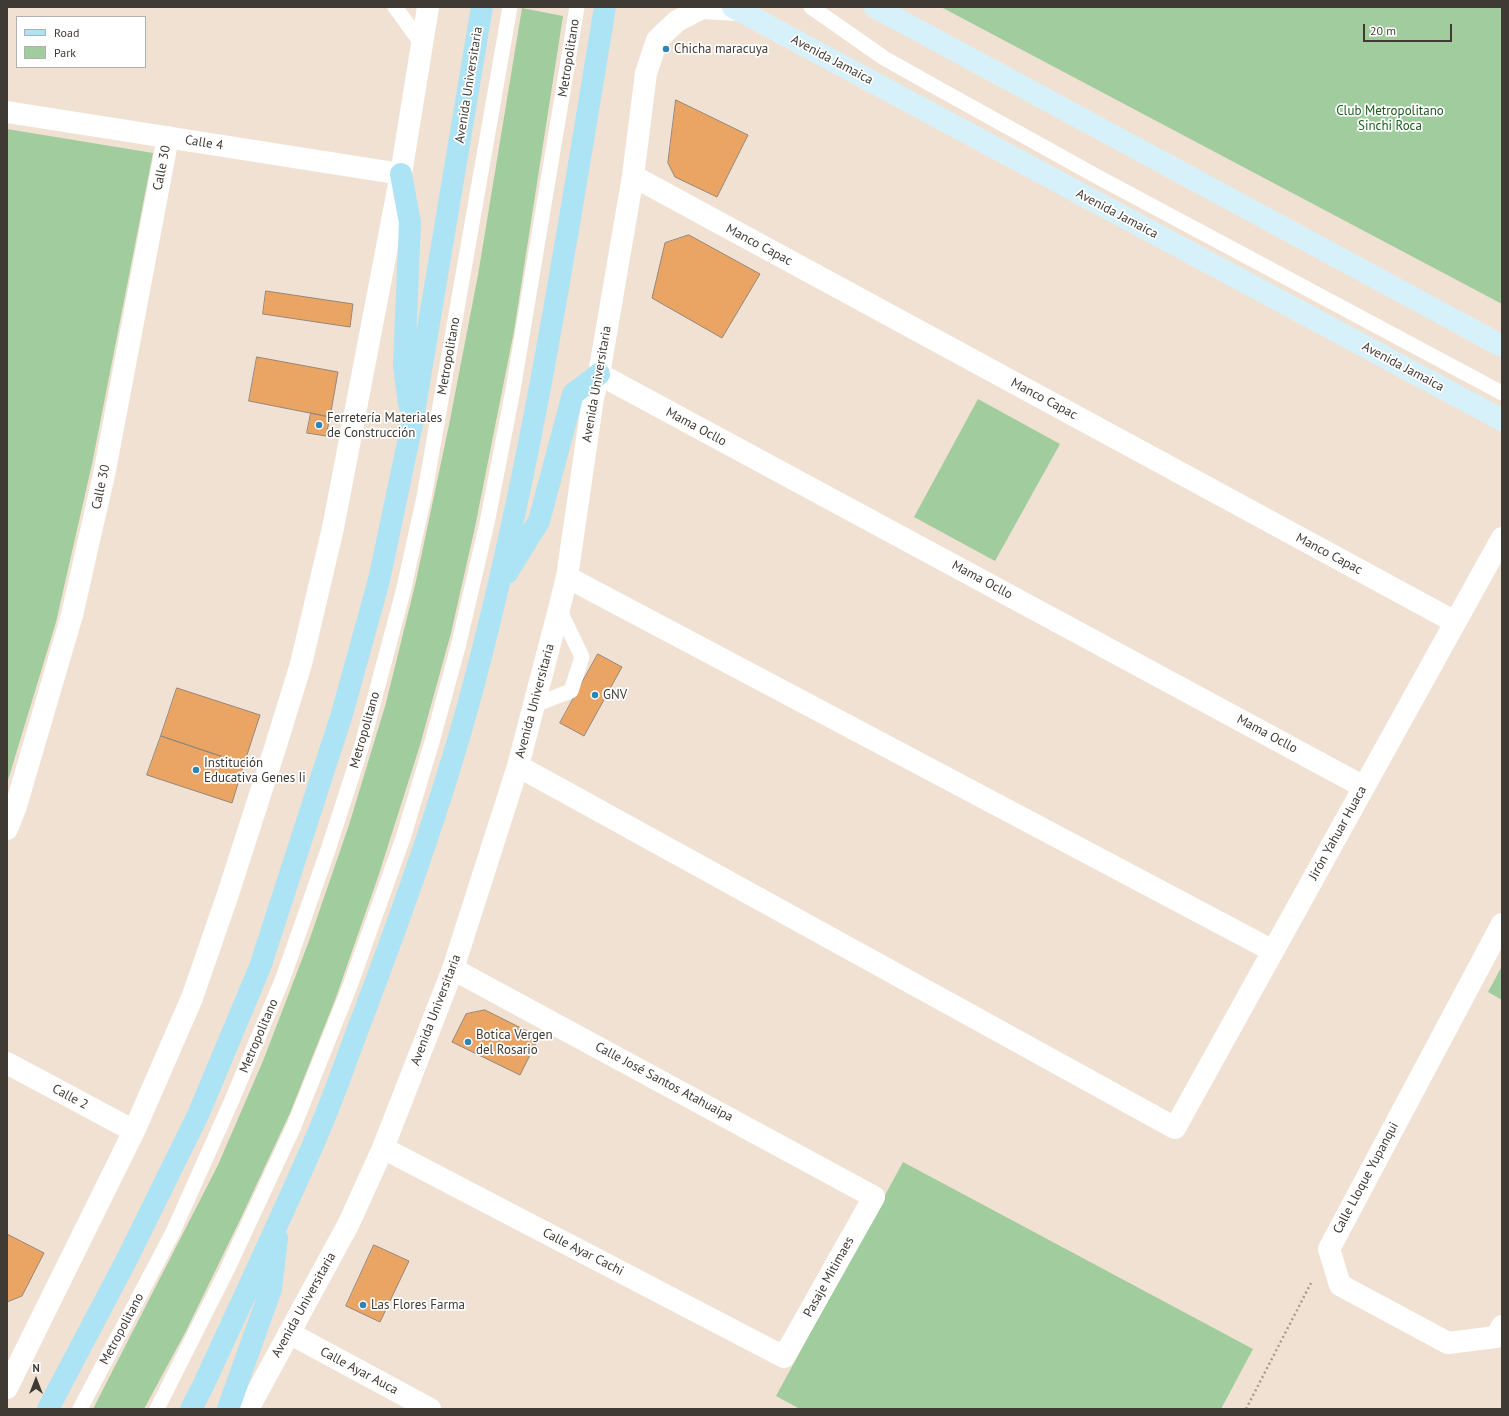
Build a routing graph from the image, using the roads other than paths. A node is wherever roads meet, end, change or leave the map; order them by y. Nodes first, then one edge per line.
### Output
1 (395, 7) edge
2 (428, 7) edge
3 (482, 7) edge
4 (510, 7) edge
5 (577, 7) edge
6 (604, 7) edge
7 (811, 7) edge
8 (875, 7) edge
9 (736, 9) edge
10 (422, 44) junction
11 (7, 112) edge
12 (168, 138) junction
13 (401, 174) junction
14 (633, 176) junction
15 (1502, 346) edge
16 (599, 374) junction
17 (1502, 393) edge
18 (1502, 420) edge
19 (412, 424) junction
20 (1502, 538) edge
21 (567, 577) junction
22 (498, 588) junction
23 (559, 609) junction
24 (1455, 622) junction
25 (534, 705) junction
26 (518, 766) junction
27 (1364, 786) junction
28 (11, 804) edge
29 (7, 829) edge
30 (1502, 924) edge
31 (1273, 951) junction
32 (453, 968) junction
33 (7, 1063) edge
34 (134, 1131) junction
35 (383, 1148) junction
36 (874, 1197) joint
37 (279, 1218) junction
38 (1499, 1331) edge
39 (289, 1334) junction
40 (15, 1352) edge
41 (784, 1357) joint
42 (7, 1388) edge
43 (48, 1409) edge
44 (80, 1409) edge
45 (157, 1409) edge
46 (191, 1409) edge
47 (228, 1409) edge
48 (248, 1409) edge
49 (430, 1409) edge

1 - 10 lane
2 - 10 street
3 - 19 main road, Avenida Universitaria
4 - 44 lane, Metropolitano
5 - 45 lane, Metropolitano
6 - 22 main road
7 - 17 lane
8 - 15 main road
9 - 14 street, Avenida Universitaria
9 - 18 main road, Avenida Jamaica
10 - 13 street
11 - 12 street, Calle 4
12 - 13 street, Calle 4
12 - 28 street, Calle 30
13 - 19 main road
13 - 34 street
14 - 16 street, Avenida Universitaria
14 - 24 street, Manco Capac
16 - 21 street, Avenida Universitaria
16 - 22 main road
16 - 27 street, Mama Ocllo
19 - 43 main road, Avenida Universitaria
20 - 24 street, Jirón Yahuar Huaca
21 - 23 street, Avenida Universitaria
21 - 31 street
22 - 37 main road
23 - 25 street, Avenida Universitaria
23 - 25 lane
24 - 27 street, Jirón Yahuar Huaca
25 - 26 street, Avenida Universitaria
26 - 31 street, Jirón Yahuar Huaca
26 - 32 street, Avenida Universitaria
27 - 31 street, Jirón Yahuar Huaca
28 - 29 street, Calle 30
30 - 38 street, Calle Lloque Yupanqui
32 - 35 street, Avenida Universitaria
32 - 36 street, Calle José Santos Atahuaipa
33 - 34 street, Calle 2
34 - 40 street
35 - 39 street, Avenida Universitaria
35 - 41 street, Calle Ayar Cachi
36 - 41 street, Pasaje Mitimaes
37 - 46 main road
37 - 47 main road
39 - 48 street, Avenida Universitaria
39 - 49 street, Calle Ayar Auca
40 - 42 street

